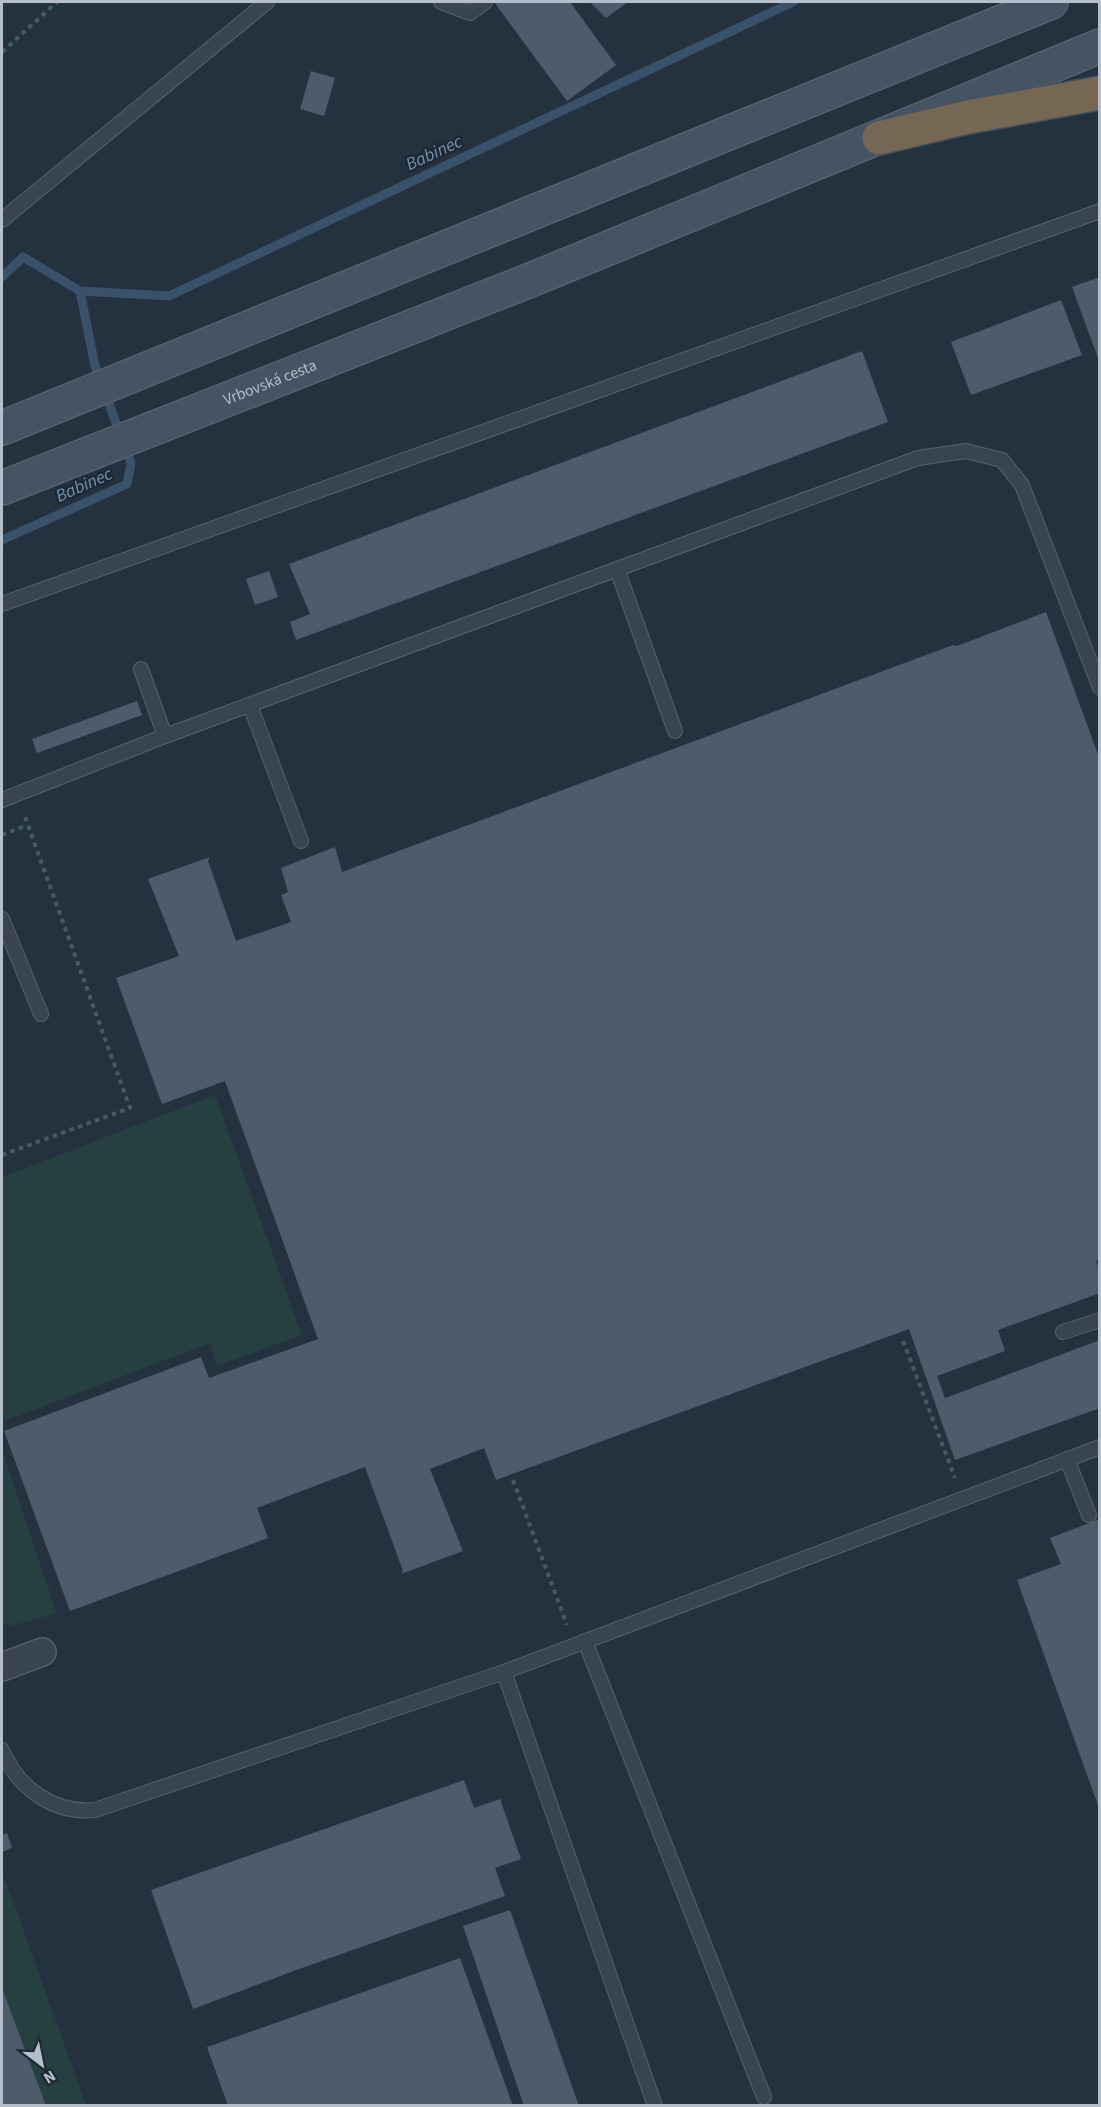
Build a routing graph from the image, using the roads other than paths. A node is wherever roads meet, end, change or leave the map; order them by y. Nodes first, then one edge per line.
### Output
1 (267, 2) edge
2 (441, 2) edge
3 (485, 2) edge
4 (1051, 2) edge
5 (1100, 46) edge
6 (1100, 93) edge
7 (879, 138) junction
8 (1100, 211) edge
9 (2, 220) edge
10 (2, 428) edge
11 (2, 489) edge
12 (617, 569) junction
13 (2, 604) edge
14 (1094, 657) edge
15 (141, 669) dead end
16 (1100, 688) edge
17 (250, 705) junction
18 (675, 731) dead end
19 (165, 736) junction
20 (2, 800) edge
21 (301, 841) dead end
22 (2, 919) edge
23 (41, 1014) dead end
24 (1100, 1320) edge
25 (1063, 1332) dead end
26 (1100, 1447) edge
27 (1067, 1459) junction
28 (1089, 1515) dead end
29 (580, 1643) junction
30 (42, 1652) dead end
31 (2, 1667) edge
32 (504, 1672) junction
33 (2, 1750) edge
34 (764, 2097) dead end
35 (655, 2106) edge

1 - 9 lane
2 - 3 lane
4 - 10 main road
5 - 7 main road, Vrbovská cesta
6 - 7 highway
7 - 11 main road, Vrbovská cesta
8 - 13 lane
12 - 14 lane
12 - 17 lane
12 - 18 lane
14 - 16 lane
15 - 19 lane
17 - 19 lane
17 - 21 lane
19 - 20 lane
22 - 23 lane
24 - 25 lane
26 - 27 lane
27 - 28 lane
27 - 29 lane
29 - 32 lane
29 - 34 lane
30 - 31 street
32 - 33 lane
32 - 35 lane

